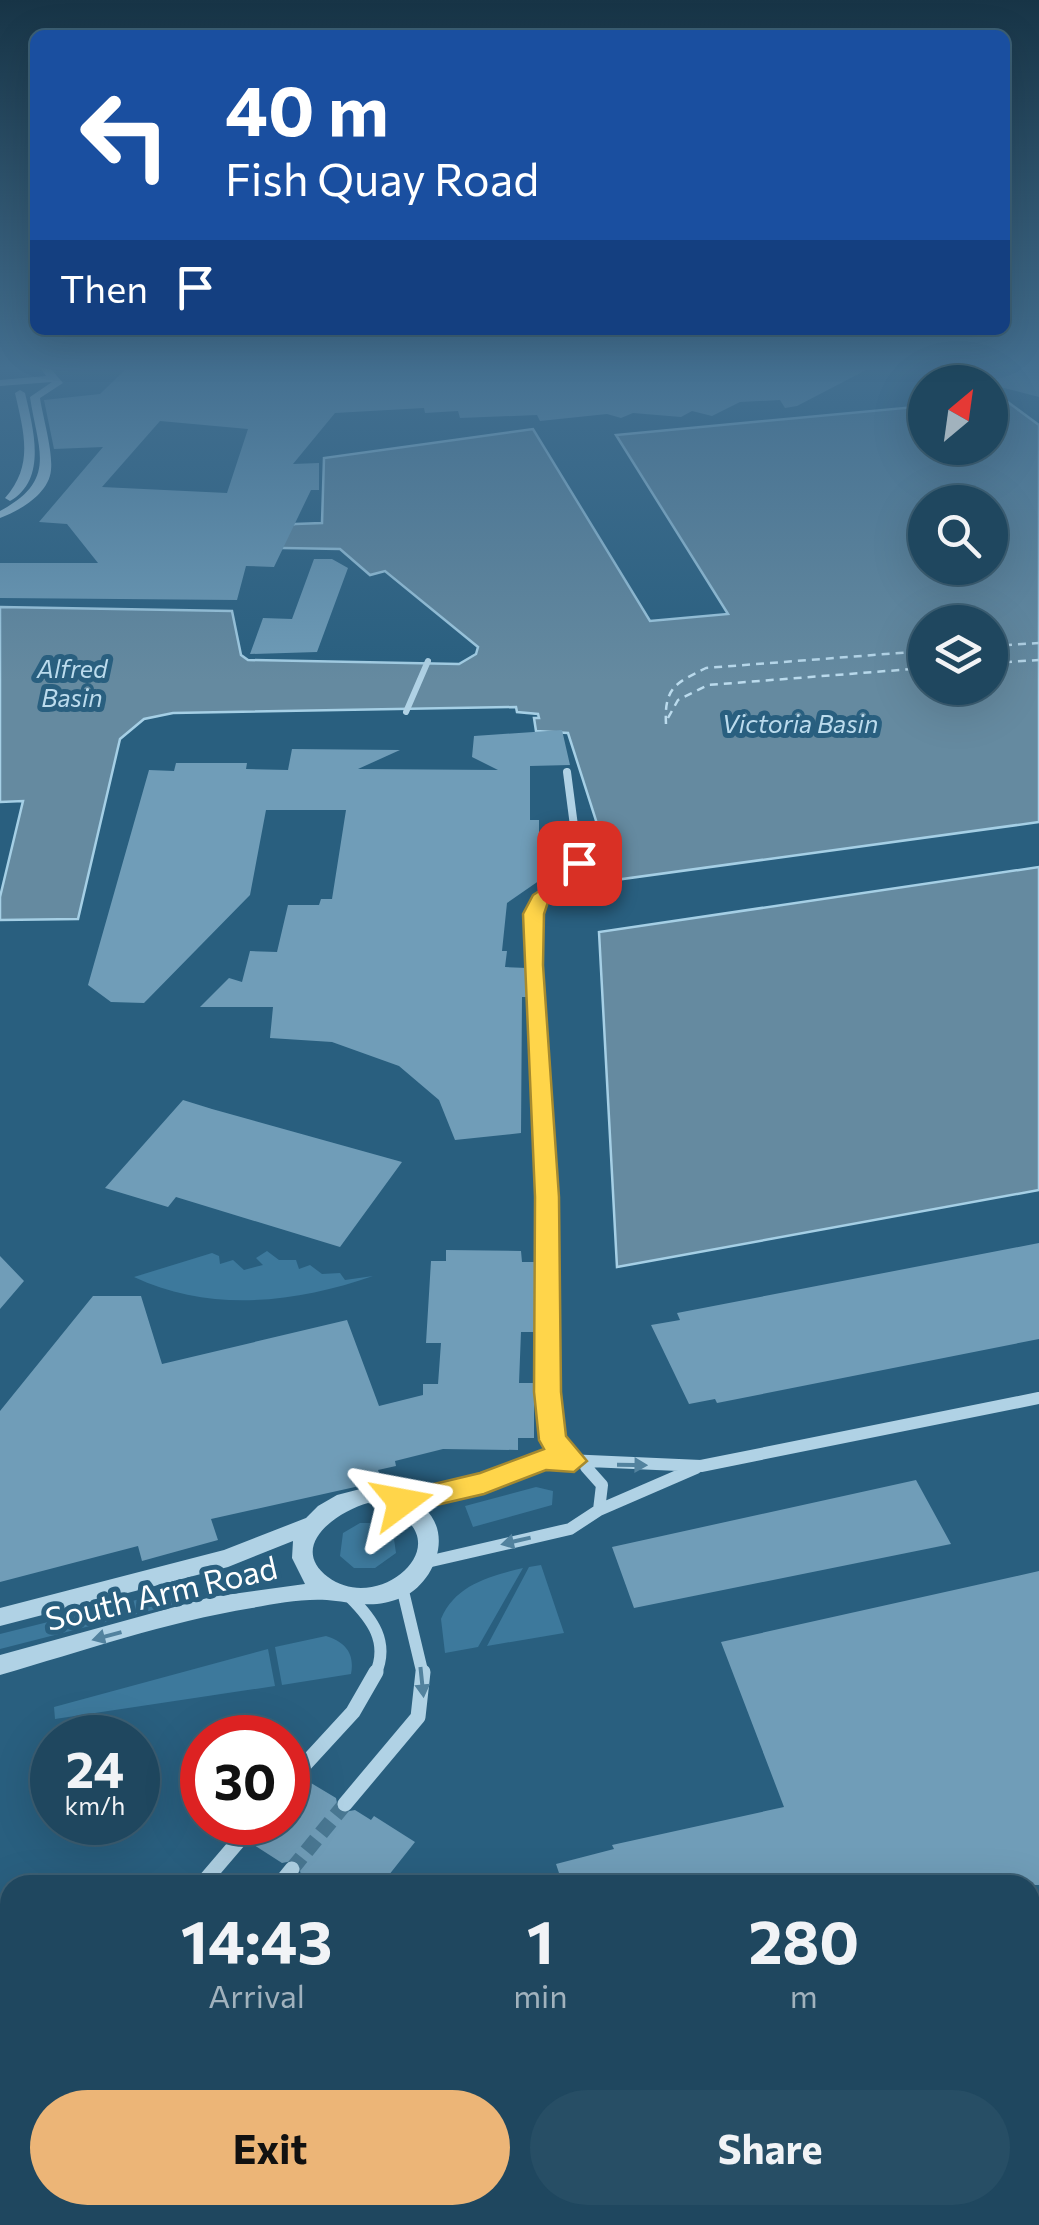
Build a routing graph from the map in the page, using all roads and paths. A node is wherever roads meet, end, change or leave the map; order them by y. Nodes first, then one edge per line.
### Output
1 (29, 473) edge
2 (45, 473) edge
3 (0, 504) edge
4 (0, 515) edge
5 (428, 660) dead end
6 (406, 712) dead end
7 (567, 772) dead end
8 (1039, 1398) edge
9 (577, 1462) junction
10 (702, 1466) junction
11 (402, 1502) junction
12 (598, 1510) junction
13 (309, 1526) junction
14 (426, 1562) junction
15 (402, 1586) junction
16 (344, 1594) junction
17 (0, 1617) edge
18 (0, 1665) edge
19 (310, 1758) edge
20 (345, 1804) tunnel mouth
21 (235, 1845) tunnel mouth
22 (292, 1870) tunnel mouth
23 (210, 1875) edge
24 (288, 1875) edge

1 - 3 street
2 - 4 street
5 - 6 street
7 - 9 street
8 - 10 street
9 -> 10 street
9 - 11 street
9 - 12 street
10 - 12 street
11 - 13 street
11 - 14 street
12 -> 14 street
13 - 16 street
13 - 17 street, South Arm Road
14 - 15 street
15 - 16 street
15 -> 20 street
16 -> 18 street, South Arm Road
16 - 19 street
21 - 23 street
22 - 24 street

